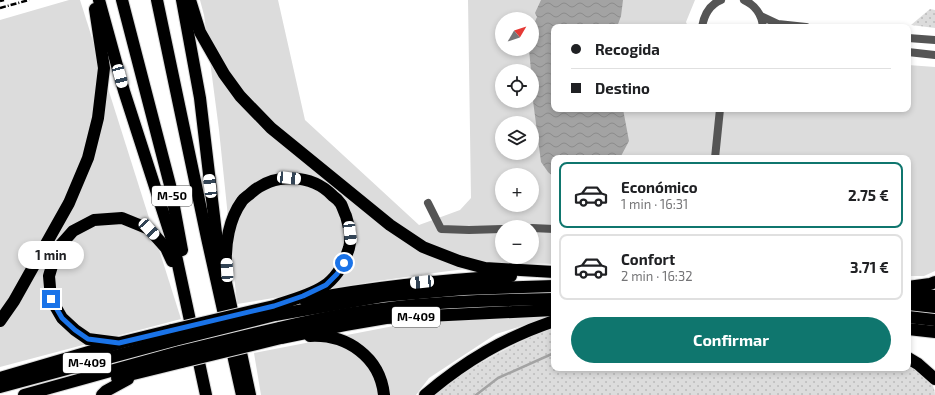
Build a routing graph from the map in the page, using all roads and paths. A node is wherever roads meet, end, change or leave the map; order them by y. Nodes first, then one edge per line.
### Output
1 (94, 0) edge
2 (100, 0) edge
3 (122, 0) edge
4 (157, 0) edge
5 (182, 0) edge
6 (190, 0) edge
7 (721, 0) edge
8 (744, 0) edge
9 (760, 16) junction
10 (703, 24) edge
11 (762, 24) edge
12 (778, 24) edge
13 (911, 38) edge
14 (935, 40) edge
15 (911, 52) edge
16 (935, 55) edge
17 (720, 112) edge
18 (715, 155) edge
19 (428, 203) dead end
20 (539, 228) edge
21 (495, 229) edge
22 (551, 229) edge
23 (551, 273) edge
24 (551, 273) edge
25 (180, 279) junction
26 (935, 282) edge
27 (551, 286) edge
28 (227, 287) junction
29 (911, 287) edge
30 (911, 293) edge
31 (935, 296) edge
32 (551, 299) edge
33 (911, 304) edge
34 (935, 307) edge
35 (551, 310) edge
36 (274, 311) junction
37 (911, 317) edge
38 (935, 320) edge
39 (0, 321) edge
40 (551, 322) edge
41 (911, 329) edge
42 (935, 332) edge
43 (280, 333) junction
44 (173, 335) junction
45 (119, 343) junction
46 (180, 357) junction
47 (911, 360) edge
48 (0, 378) edge
49 (935, 379) edge
50 (0, 387) edge
51 (248, 393) edge
52 (24, 395) edge
53 (55, 395) edge
54 (102, 395) edge
55 (206, 395) edge
56 (212, 395) edge
57 (384, 395) edge
58 (425, 395) edge

1 - 39 highway
2 - 25 highway
3 - 56 highway, M-50
4 - 51 highway, M-50
5 - 28 highway
6 - 23 highway
7 - 10 street
8 - 9 street
9 - 11 street
9 - 12 street
13 - 14 street
15 - 16 street
17 - 18 street
19 - 21 street
20 - 22 street
24 - 36 highway, M-409
25 - 45 highway
25 - 55 highway
26 - 29 highway
27 - 36 highway, M-409
28 - 36 highway
28 - 51 highway
30 - 31 highway
32 - 43 highway, M-409
33 - 34 highway
35 - 43 highway, M-409
36 - 44 highway, M-409, bridge
37 - 38 highway
40 - 58 highway
41 - 42 highway
43 - 46 highway, M-409, bridge
43 - 57 highway
44 - 45 highway, M-409
44 - 50 highway, M-409
45 - 48 highway, M-409
46 - 52 highway, M-409
46 - 53 highway, M-409
46 - 54 highway
47 - 49 highway

